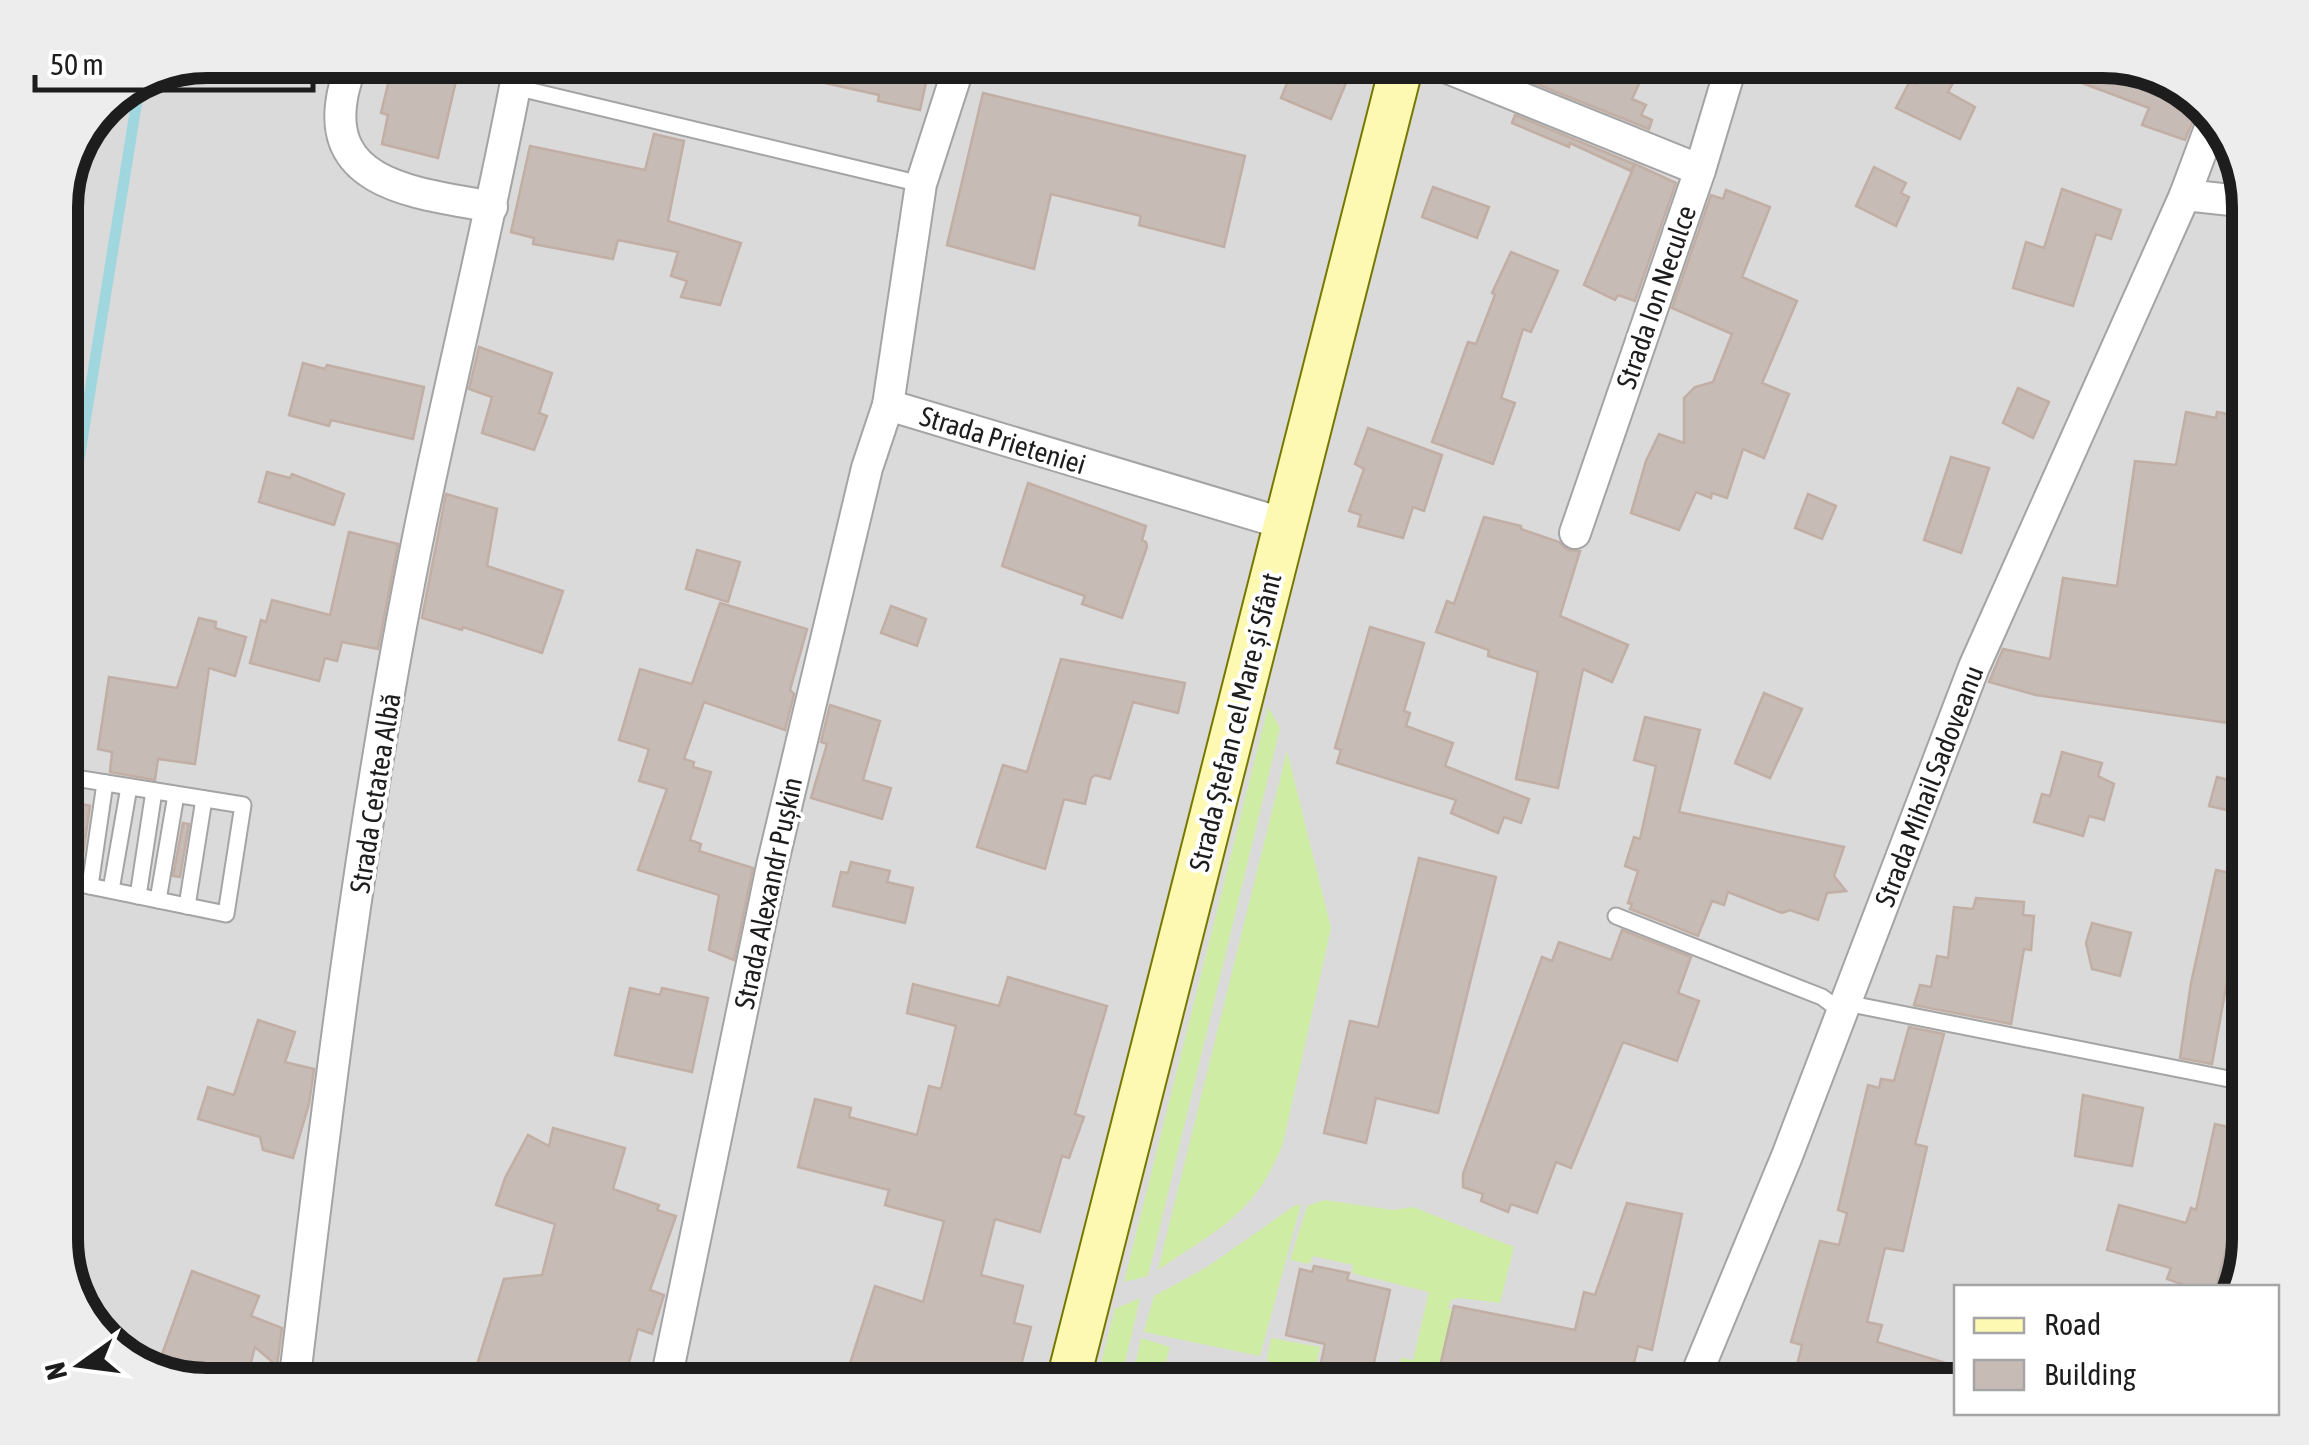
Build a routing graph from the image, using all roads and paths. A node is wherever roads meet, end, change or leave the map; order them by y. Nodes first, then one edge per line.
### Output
1 (348, 77) edge
2 (956, 77) edge
3 (1400, 77) edge
4 (1470, 77) edge
5 (1728, 77) edge
6 (515, 87) joint
7 (2208, 133) edge
8 (1700, 170) junction
9 (922, 184) junction
10 (2186, 195) junction
11 (2231, 200) edge
12 (492, 207) junction
13 (888, 405) junction
14 (1285, 524) junction
15 (1575, 533) dead end
16 (78, 778) edge
17 (105, 783) junction
18 (129, 787) junction
19 (154, 792) junction
20 (176, 795) junction
21 (204, 799) junction
22 (78, 884) edge
23 (90, 886) junction
24 (111, 890) junction
25 (138, 896) junction
26 (158, 900) junction
27 (187, 906) junction
28 (1616, 916) dead end
29 (1844, 1008) junction
30 (2232, 1080) edge
31 (296, 1368) edge
32 (669, 1368) edge
33 (1071, 1368) edge
34 (1699, 1368) edge

1 - 12 street
2 - 9 street, Strada Prieteniei
3 - 14 street, Strada Ștefan cel Mare și Sfânt
4 - 8 street
5 - 8 street, Strada Ion Neculce
6 - 9 lane
6 - 12 street, Strada Cetatea Albă
7 - 10 street, Strada Mihail Sadoveanu
8 - 15 street, Strada Ion Neculce
9 - 13 street, Strada Prieteniei
10 - 11 street
10 - 29 street, Strada Mihail Sadoveanu
12 - 31 street, Strada Cetatea Albă
13 - 14 street, Strada Prieteniei
13 - 32 street, Strada Alexandr Pușkin
14 - 33 street, Strada Ștefan cel Mare și Sfânt
16 - 17 lane
17 - 18 lane
17 - 23 lane
18 - 19 lane
18 - 24 lane
19 - 20 lane
19 - 25 lane
20 - 21 lane
20 - 26 lane
21 - 27 lane
21 - 27 lane
22 - 23 lane
23 - 24 lane
24 - 25 lane
25 - 26 lane
26 - 27 lane
28 - 29 lane
29 - 30 lane
29 - 34 street, Strada Mihail Sadoveanu

